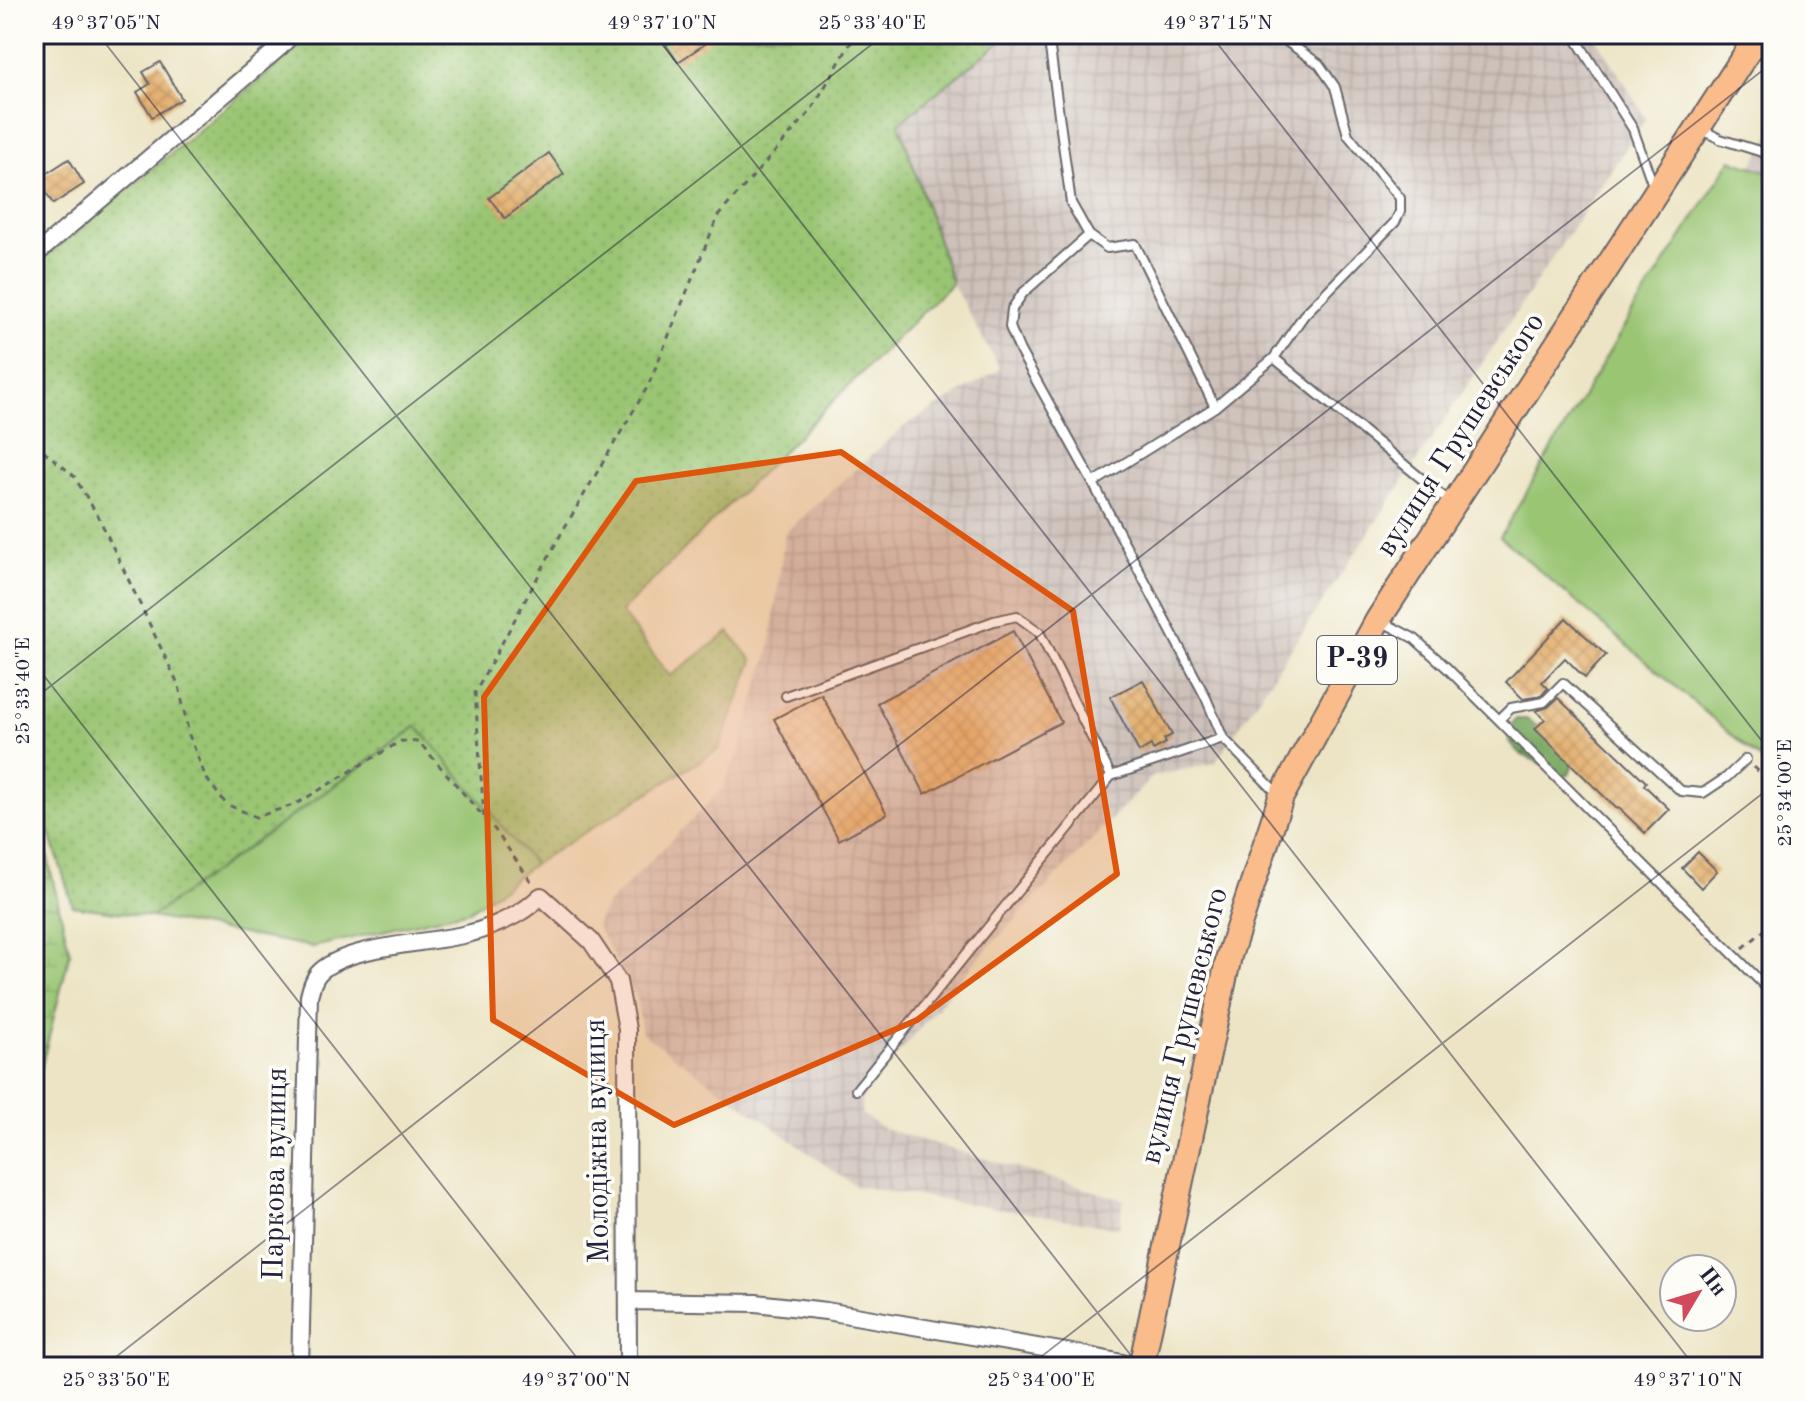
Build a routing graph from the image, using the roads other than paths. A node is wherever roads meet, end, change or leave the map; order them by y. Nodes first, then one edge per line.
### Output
1 (292, 34) edge
2 (1048, 34) edge
3 (1276, 34) edge
4 (1573, 34) edge
5 (1759, 34) edge
6 (1699, 127) junction
7 (1772, 155) edge
8 (1656, 194) junction
9 (1089, 235) junction
10 (34, 256) edge
11 (1274, 358) junction
12 (1215, 407) junction
13 (1093, 483) junction
14 (1454, 505) junction
15 (1378, 620) junction
16 (786, 696) dead end
17 (1499, 720) junction
18 (1223, 738) junction
19 (1746, 759) road end
20 (1111, 776) junction
21 (1281, 797) junction
22 (312, 984) joint
23 (1772, 993) edge
24 (856, 1090) dead end
25 (629, 1301) junction
26 (300, 1367) edge
27 (628, 1367) edge
28 (1141, 1367) edge

1 - 10 street
2 - 9 lane
3 - 11 lane
4 - 8 lane
5 - 6 main road, вулиця Грушевського / Р-39
6 - 7 lane
6 - 8 main road, вулиця Грушевського / Р-39
8 - 14 main road, вулиця Грушевського / Р-39
9 - 12 lane
9 - 13 lane
11 - 12 lane
11 - 14 lane
12 - 13 lane
13 - 18 lane
14 - 15 main road, вулиця Грушевського / Р-39
15 - 17 lane
15 - 21 main road, вулиця Грушевського / Р-39
16 - 20 lane
17 - 19 lane
17 - 23 lane
18 - 20 lane
18 - 21 lane
20 - 24 lane
21 - 28 main road, вулиця Грушевського / Р-39
22 - 25 street, Молодіжна вулиця
22 - 26 street, Паркова вулиця
25 - 27 street, Молодіжна вулиця
25 - 28 street, вулиця Грушевського

